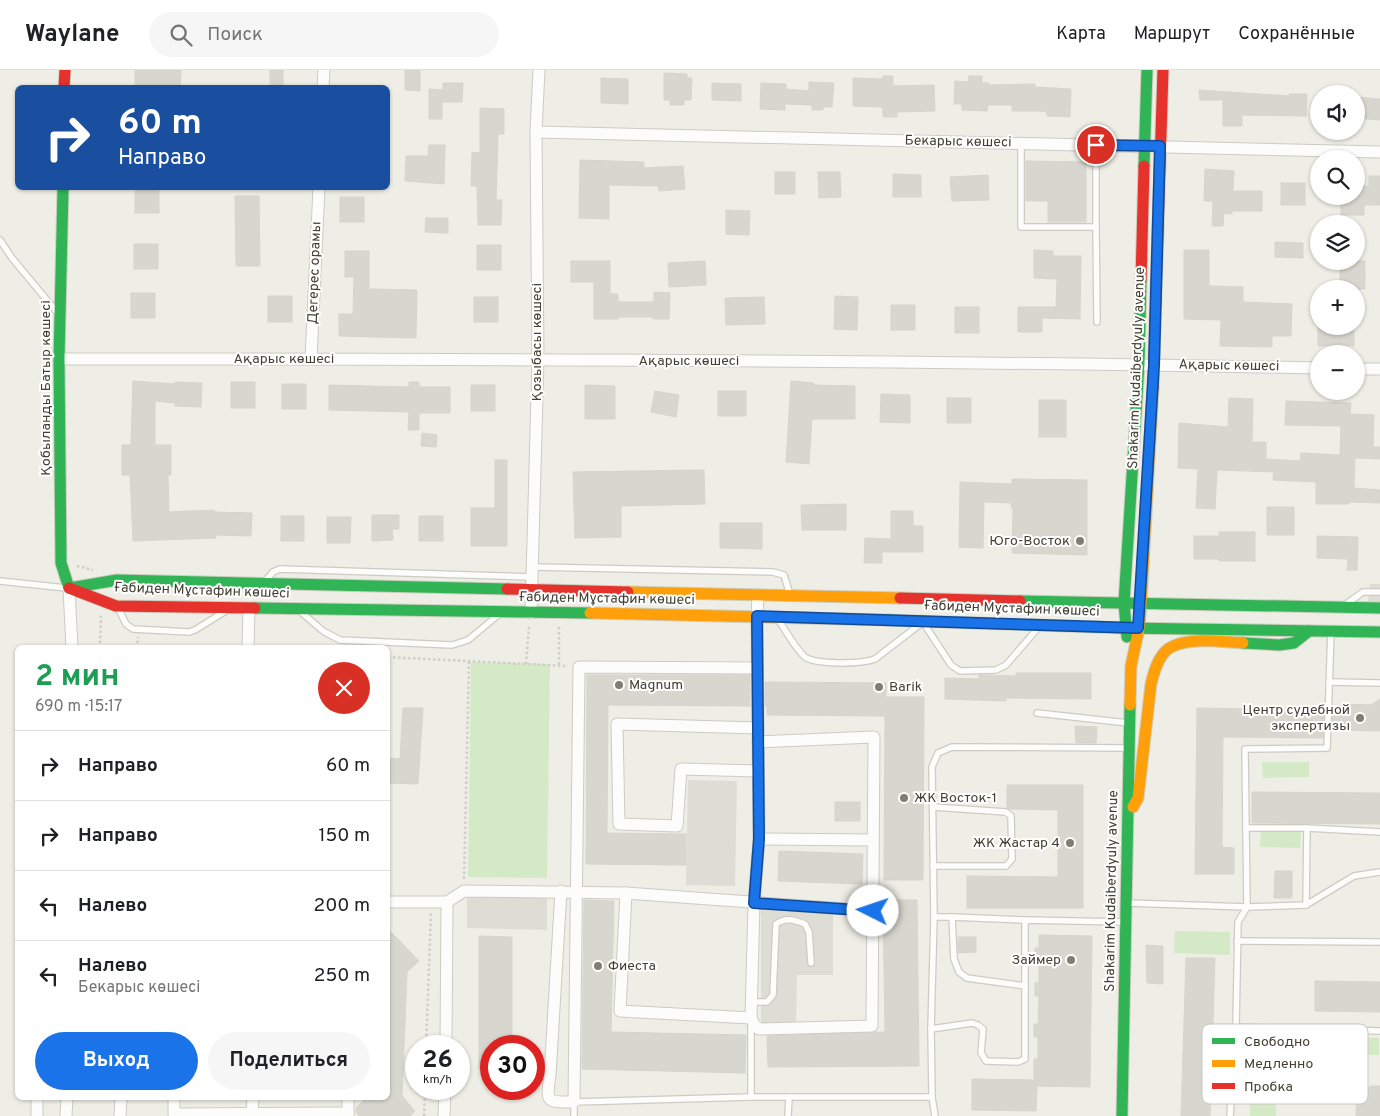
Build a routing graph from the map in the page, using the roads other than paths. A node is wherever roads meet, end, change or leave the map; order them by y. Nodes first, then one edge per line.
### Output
1 (65, 70) edge
2 (324, 70) edge
3 (539, 70) edge
4 (1147, 70) edge
5 (1163, 70) edge
6 (64, 85) edge
7 (323, 85) edge
8 (536, 132) junction
9 (1021, 143) junction
10 (1096, 145) junction
11 (1145, 146) junction
12 (1160, 146) junction
13 (1380, 152) edge
14 (63, 190) edge
15 (319, 190) edge
16 (1096, 228) junction
17 (0, 240) edge
18 (61, 316) junction
19 (1097, 322) dead end
20 (312, 358) junction
21 (59, 359) junction
22 (538, 360) junction
23 (1139, 364) junction
24 (1154, 365) junction
25 (1310, 368) edge
26 (1365, 369) edge
27 (1380, 370) edge
28 (369, 572) junction
29 (532, 578) junction
30 (0, 581) edge
31 (263, 583) junction
32 (368, 585) junction
33 (68, 588) junction
34 (1380, 592) edge
35 (758, 595) junction
36 (790, 596) junction
37 (1124, 603) junction
38 (1141, 604) junction
39 (116, 606) junction
40 (1341, 607) junction
41 (231, 608) junction
42 (1380, 608) edge
43 (249, 609) junction
44 (299, 610) junction
45 (501, 613) junction
46 (530, 613) junction
47 (757, 616) junction
48 (776, 617) junction
49 (923, 622) junction
50 (1040, 625) junction
51 (1125, 628) junction
52 (1138, 628) junction
53 (1309, 631) junction
54 (1331, 631) junction
55 (1380, 632) edge
56 (70, 645) edge
57 (248, 645) edge
58 (1132, 666) junction
59 (757, 668) junction
60 (1329, 682) junction
61 (1380, 683) edge
62 (1037, 713) dead end
63 (1130, 723) junction
64 (758, 728) junction
65 (758, 742) junction
66 (1130, 748) junction
67 (758, 771) junction
68 (933, 808) junction
69 (1128, 815) junction
70 (1246, 828) junction
71 (1307, 828) junction
72 (1380, 832) edge
73 (759, 839) junction
74 (873, 840) junction
75 (933, 866) junction
76 (1380, 872) edge
77 (561, 891) junction
78 (577, 893) junction
79 (626, 893) junction
80 (390, 902) edge
81 (447, 902) junction
82 (754, 903) junction
83 (1126, 903) junction
84 (1306, 905) junction
85 (1246, 907) junction
86 (873, 911) junction
87 (934, 917) junction
88 (952, 917) junction
89 (1025, 920) junction
90 (1126, 922) junction
91 (1238, 941) junction
92 (1380, 942) edge
93 (811, 963) dead end
94 (1025, 986) junction
95 (752, 1002) junction
96 (751, 1018) junction
97 (1236, 1024) edge
98 (931, 1029) junction
99 (446, 1035) edge
100 (751, 1097) junction
101 (789, 1097) junction
102 (932, 1097) junction
103 (38, 1100) edge
104 (67, 1100) edge
105 (121, 1100) edge
106 (174, 1100) edge
107 (253, 1100) edge
108 (348, 1100) edge
109 (445, 1100) edge
110 (574, 1102) junction
111 (252, 1113) junction
112 (348, 1114) edge
113 (37, 1116) edge
114 (66, 1116) edge
115 (120, 1116) edge
116 (444, 1116) edge
117 (574, 1116) edge
118 (788, 1116) edge
119 (935, 1116) edge
120 (1122, 1116) edge

1 - 6 street
2 - 7 street
3 - 8 street, Қозыбасы көшесі
4 - 11 street, Shakarim Kudaiberdyuly avenue
5 - 12 street, Shakarim Kudaiberdyuly avenue
8 - 9 street, Бекарыс көшесі
8 - 22 street, Қозыбасы көшесі
9 - 10 street, Бекарыс көшесі
9 - 16 lane
10 - 11 street, Бекарыс көшесі
10 - 16 lane
11 - 12 street, Бекарыс көшесі
11 - 23 street, Shakarim Kudaiberdyuly avenue
12 - 13 street, Бекарыс көшесі
12 - 24 street, Shakarim Kudaiberdyuly avenue
14 - 18 street, Қобыланды Батыр көшесі
15 - 20 street, Дегерес орамы
16 - 19 lane
17 - 18 lane
18 - 21 street, Қобыланды Батыр көшесі
20 - 21 street, Ақарыс көшесі
20 - 22 street, Ақарыс көшесі
21 - 33 street, Қобыланды Батыр көшесі
22 - 23 street, Ақарыс көшесі
22 - 29 street, Қозыбасы көшесі
23 - 24 street, Ақарыс көшесі
23 - 37 street, Shakarim Kudaiberdyuly avenue
24 - 25 street, Ақарыс көшесі
24 - 38 street, Shakarim Kudaiberdyuly avenue
26 - 27 street
28 - 29 lane
28 - 31 lane
28 - 32 lane
29 - 32 street, Ғабиден Мұстафин көшесі
29 - 35 street, Ғабиден Мұстафин көшесі
29 - 36 lane
29 - 46 street, Қозыбасы көшесі
30 - 33 lane
31 - 32 street, Ғабиден Мұстафин көшесі
31 - 33 street, Ғабиден Мұстафин көшесі
33 - 39 street, Ғабиден Мұстафин көшесі
33 - 56 street
34 - 40 lane
35 - 36 street, Ғабиден Мұстафин көшесі
35 - 47 street
36 - 37 street, Ғабиден Мұстафин көшесі
37 - 38 street, Ғабиден Мұстафин көшесі
37 - 51 street, Shakarim Kudaiberdyuly avenue
38 - 40 street, Ғабиден Мұстафин көшесі
38 - 52 street, Shakarim Kudaiberdyuly avenue
39 - 41 street, Ғабиден Мұстафин көшесі
39 - 41 lane
40 - 42 street, Ғабиден Мұстафин көшесі
41 - 43 street, Ғабиден Мұстафин көшесі
43 - 44 street, Ғабиден Мұстафин көшесі
43 - 57 street
44 - 45 street, Ғабиден Мұстафин көшесі
44 - 45 lane
45 - 46 street, Ғабиден Мұстафин көшесі
46 - 47 street, Ғабиден Мұстафин көшесі
47 - 48 street, Ғабиден Мұстафин көшесі
47 - 59 street
48 - 49 street, Ғабиден Мұстафин көшесі
48 - 49 lane
49 - 50 street, Ғабиден Мұстафин көшесі
49 - 50 lane
50 - 51 street, Ғабиден Мұстафин көшесі
51 - 52 street, Ғабиден Мұстафин көшесі
51 - 58 street, Shakarim Kudaiberdyuly avenue
52 - 53 street, Ғабиден Мұстафин көшесі
52 - 58 street, Shakarim Kudaiberdyuly avenue
53 - 54 street, Ғабиден Мұстафин көшесі
53 - 69 street
54 - 55 street, Ғабиден Мұстафин көшесі
54 - 60 lane
58 - 63 street, Shakarim Kudaiberdyuly avenue
59 - 64 street
59 - 78 street
60 - 61 lane
60 - 70 lane
62 - 63 lane
63 - 66 street, Shakarim Kudaiberdyuly avenue
64 - 65 street
64 - 67 street
65 - 67 street
65 - 74 street
66 - 68 lane
66 - 69 street, Shakarim Kudaiberdyuly avenue
67 - 73 street
68 - 75 lane
68 - 75 lane
69 - 83 street, Shakarim Kudaiberdyuly avenue
70 - 71 lane
70 - 85 lane
71 - 72 lane
71 - 84 lane
73 - 74 street
73 - 82 street
74 - 86 street
75 - 87 lane
76 - 84 lane
77 - 78 street
77 - 81 street
77 - 110 street
78 - 79 street
78 - 110 street
79 - 82 street
79 - 96 street
80 - 81 street
81 - 99 street
82 - 86 street
82 - 95 street
83 - 85 lane
83 - 90 street, Shakarim Kudaiberdyuly avenue
84 - 85 lane
85 - 91 lane
86 - 96 street
87 - 88 lane
87 - 98 lane
88 - 89 lane
88 - 94 lane
89 - 90 lane
89 - 94 lane
90 - 120 street, Shakarim Kudaiberdyuly avenue
91 - 92 lane
91 - 97 lane
93 - 95 lane
94 - 98 lane
95 - 96 street
96 - 100 lane
98 - 102 lane
100 - 101 lane
100 - 110 lane
101 - 102 lane
101 - 118 lane
102 - 119 lane
103 - 113 street
104 - 114 street
105 - 115 street
106 - 111 street
107 - 111 street
108 - 112 street
109 - 116 street
110 - 117 lane
111 - 112 street

